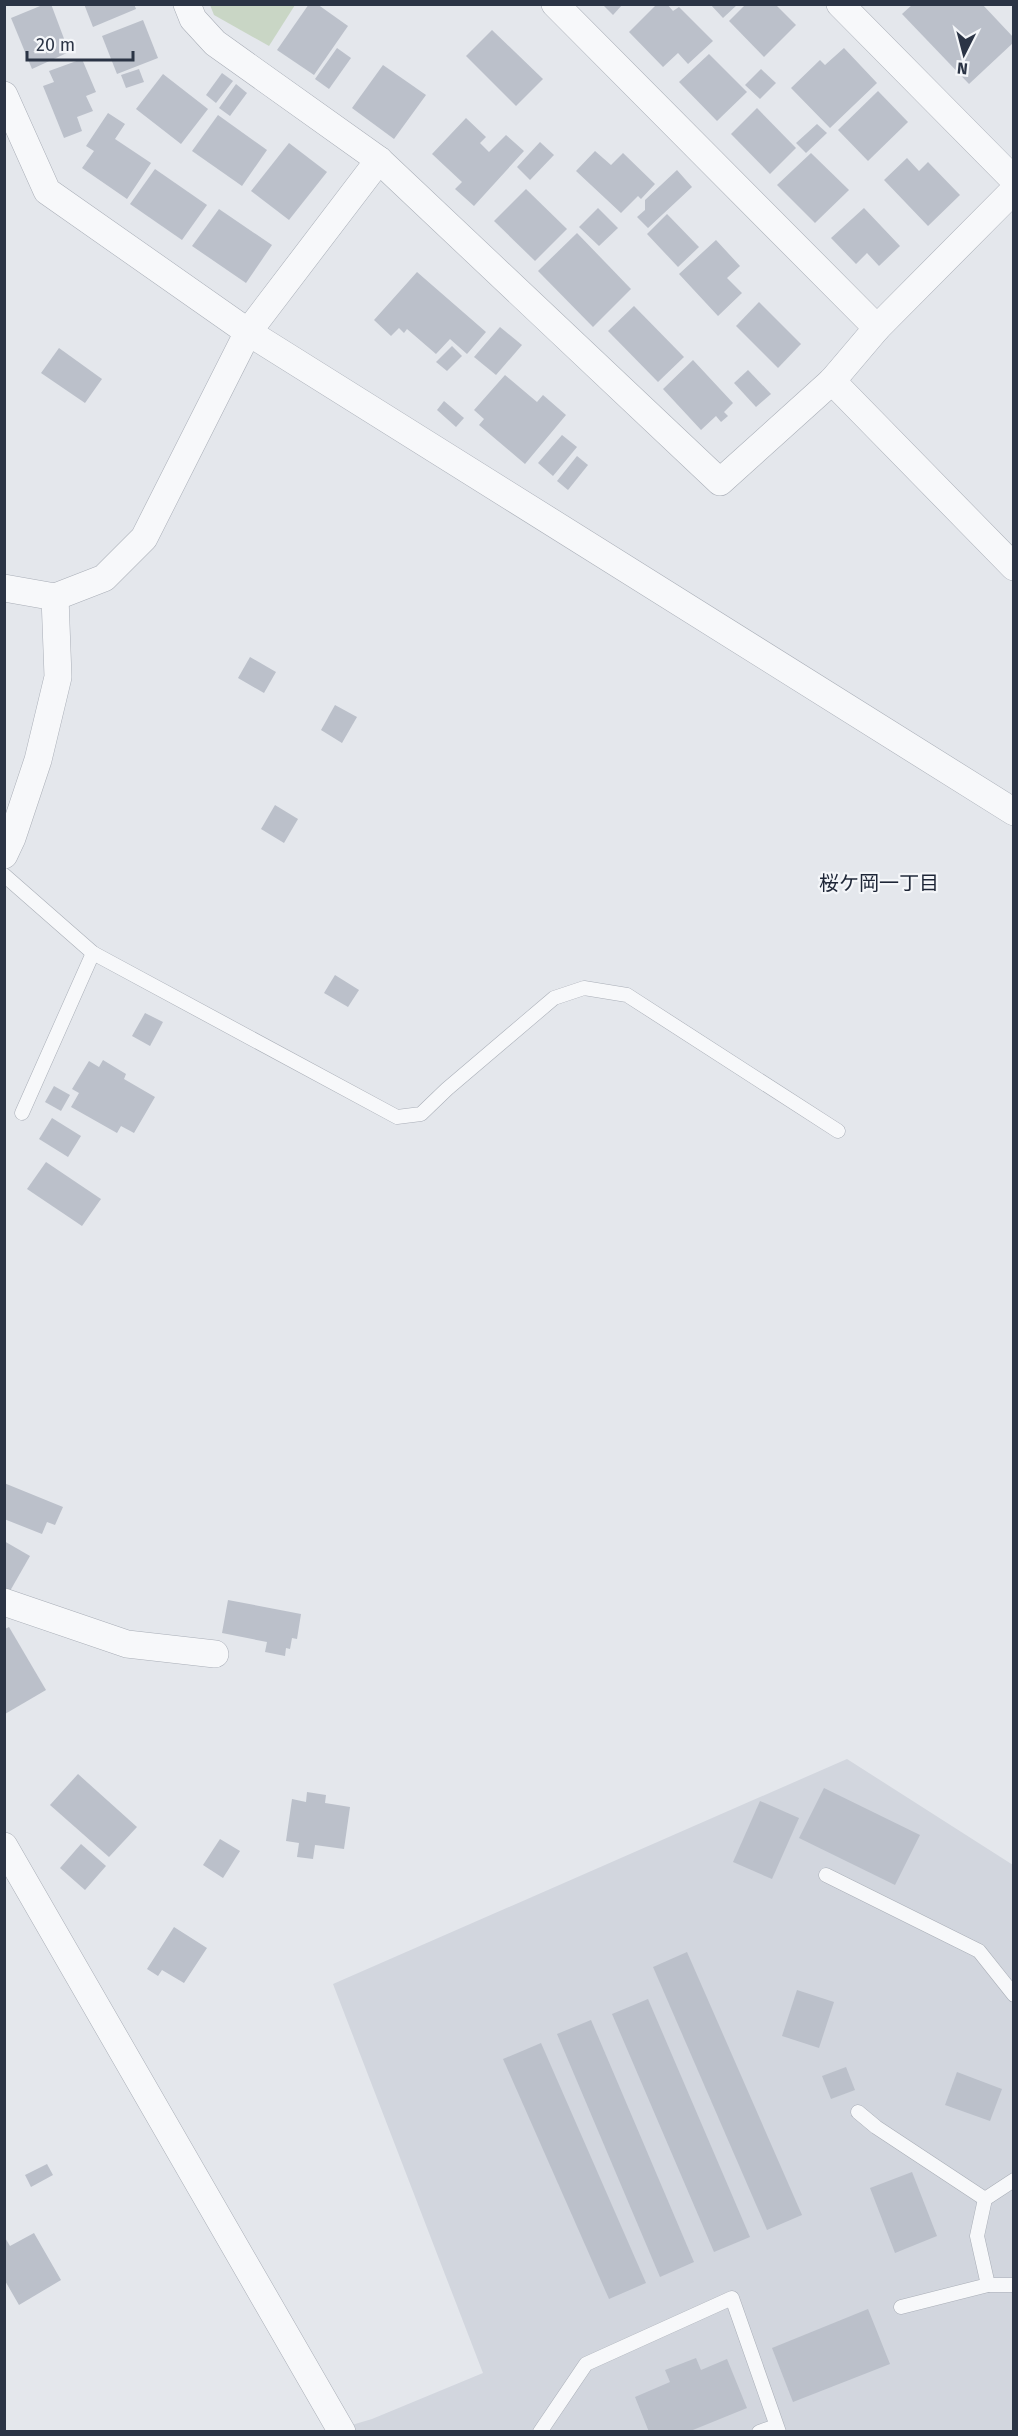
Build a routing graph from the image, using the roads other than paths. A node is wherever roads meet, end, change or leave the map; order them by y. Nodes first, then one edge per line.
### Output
1 (187, 4) edge
2 (555, 4) edge
3 (840, 4) edge
4 (4, 95) edge
5 (378, 160) junction
6 (1014, 180) edge
7 (1014, 190) edge
8 (877, 328) junction
9 (248, 332) junction
10 (832, 381) junction
11 (1014, 567) edge
12 (4, 588) edge
13 (55, 597) junction
14 (1014, 812) edge
15 (4, 855) edge
16 (4, 875) edge
17 (93, 953) junction
18 (22, 1113) dead end
19 (838, 1131) dead end
20 (4, 1602) edge
21 (214, 1654) dead end
22 (4, 1846) edge
23 (826, 1875) dead end
24 (1014, 1995) edge
25 (858, 2112) dead end
26 (1014, 2180) edge
27 (985, 2199) junction
28 (988, 2285) junction
29 (1014, 2285) edge
30 (901, 2307) dead end
31 (777, 2429) edge
32 (342, 2432) edge
33 (540, 2432) edge
34 (759, 2432) edge

1 - 5 street
2 - 8 street
3 - 6 street
4 - 9 street
5 - 9 street
5 - 10 street
7 - 8 street
8 - 10 street
9 - 13 street
9 - 14 street
10 - 11 street
12 - 13 street
13 - 15 street
16 - 17 lane
17 - 18 lane
17 - 19 lane
20 - 21 street
22 - 32 street
23 - 24 lane
25 - 27 lane
26 - 27 lane
27 - 28 lane
28 - 29 lane
28 - 30 lane
31 - 33 lane
31 - 34 lane

